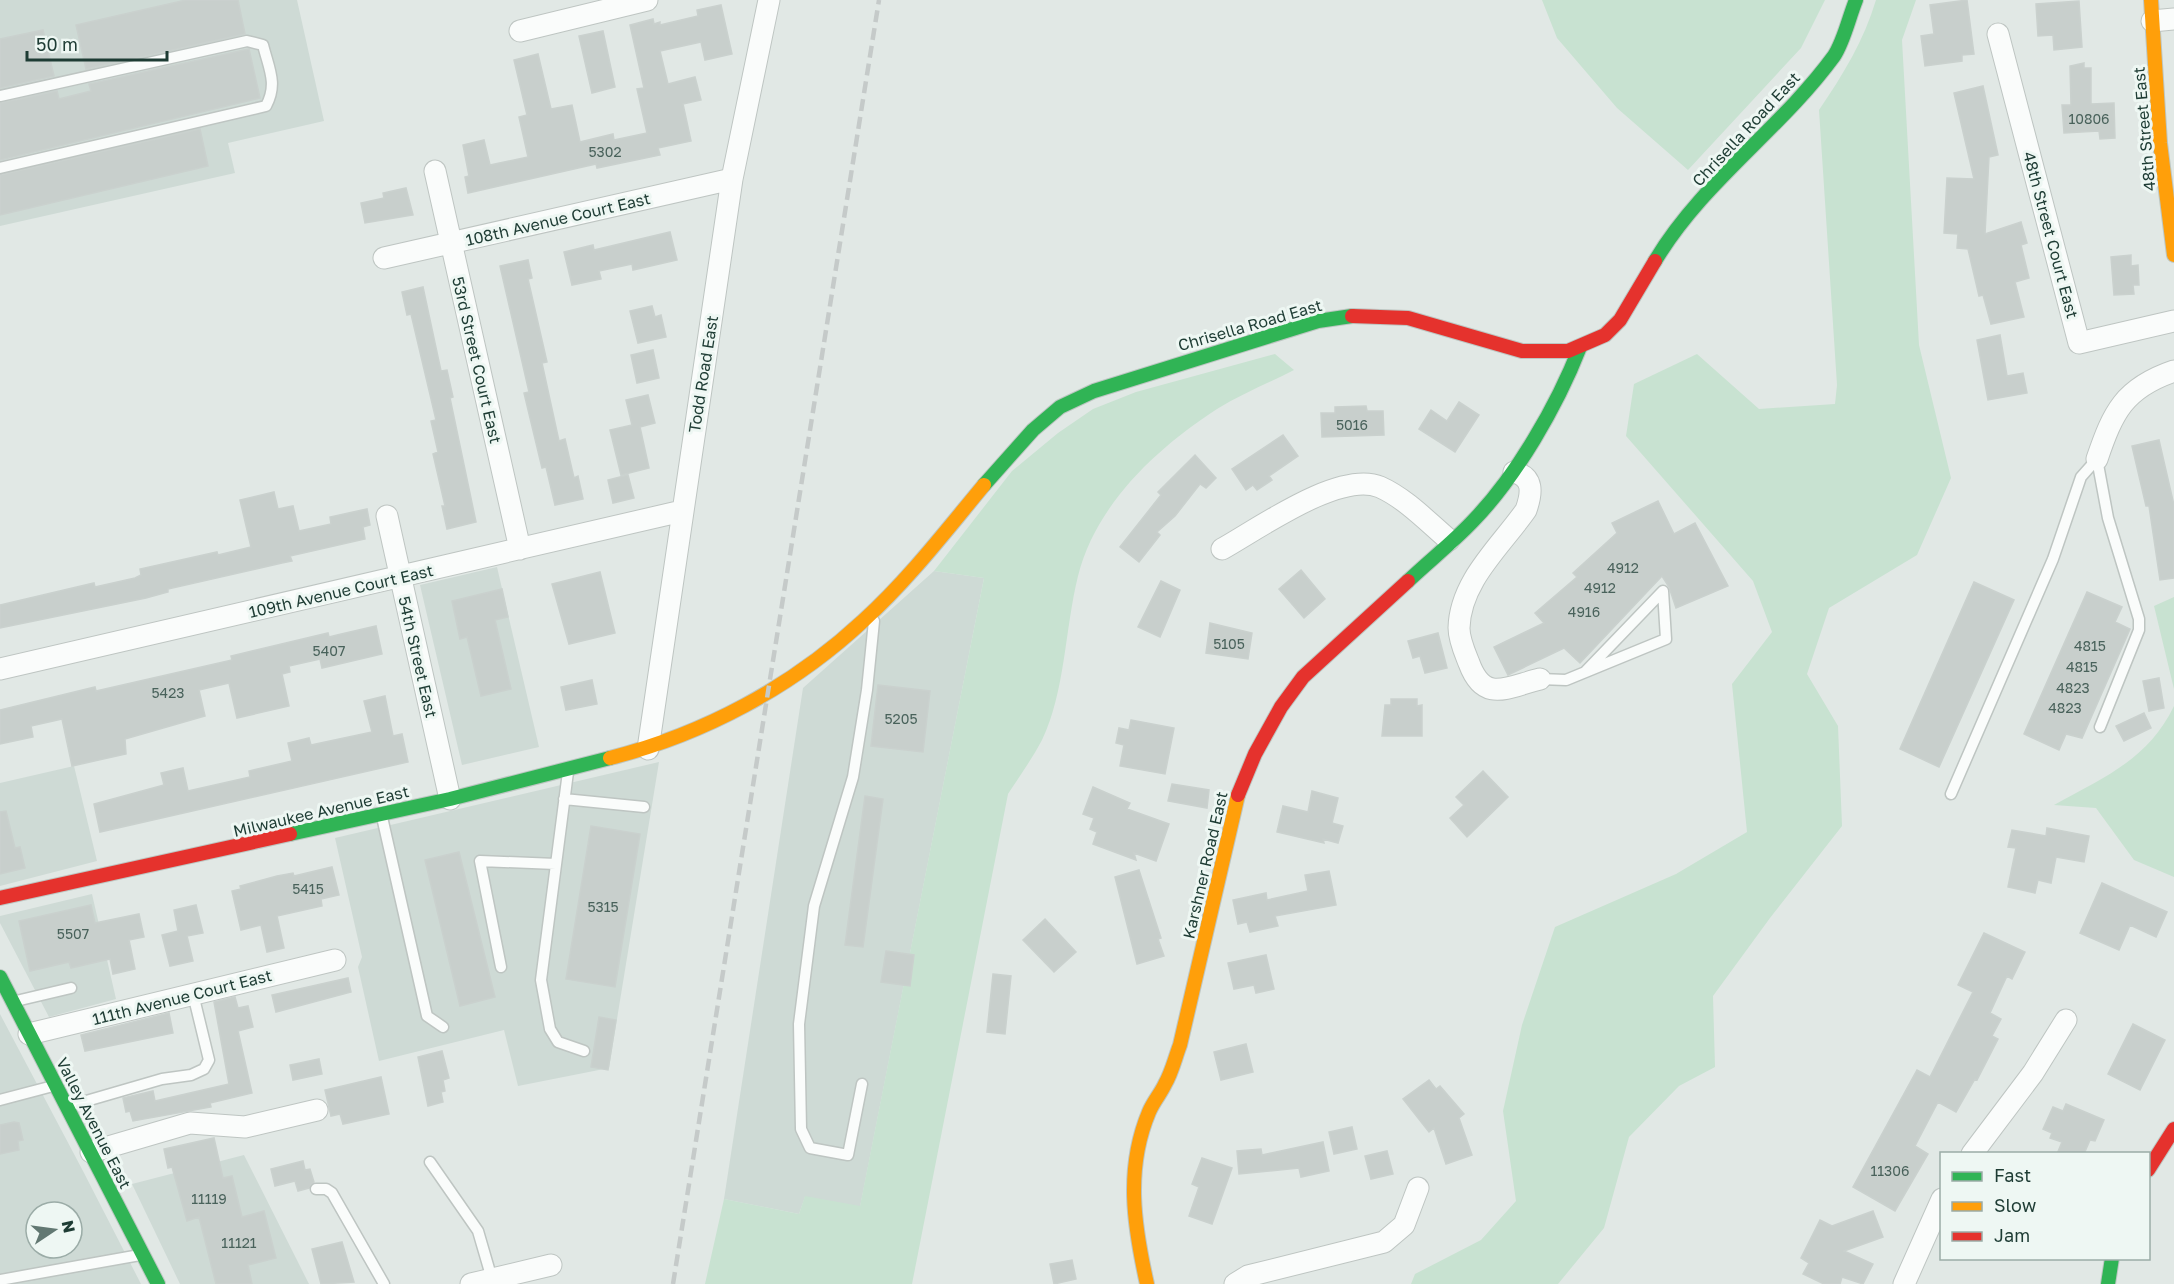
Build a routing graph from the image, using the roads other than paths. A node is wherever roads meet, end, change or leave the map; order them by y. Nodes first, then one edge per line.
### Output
1 (647, 0) edge
2 (769, 0) edge
3 (1856, 0) edge
4 (2151, 10) edge
5 (2174, 18) edge
6 (520, 32) dead end
7 (1998, 34) dead end
8 (0, 96) edge
9 (2167, 143) edge
10 (0, 168) edge
11 (435, 171) dead end
12 (732, 179) junction
13 (451, 244) junction
14 (2174, 255) edge
15 (384, 258) dead end
16 (2174, 321) edge
17 (1580, 347) junction
18 (2174, 371) edge
19 (2097, 459) junction
20 (1514, 472) junction
21 (682, 511) junction
22 (387, 516) dead end
23 (1449, 540) junction
24 (520, 549) junction
25 (1221, 549) dead end
26 (399, 578) junction
27 (875, 609) junction
28 (0, 669) edge
29 (1585, 672) junction
30 (1540, 679) joint
31 (2100, 727) dead end
32 (648, 749) junction
33 (568, 769) junction
34 (1951, 794) dead end
35 (564, 798) junction
36 (450, 799) junction
37 (644, 807) dead end
38 (381, 814) junction
39 (556, 864) junction
40 (0, 898) edge
41 (335, 960) dead end
42 (501, 967) dead end
43 (0, 978) edge
44 (71, 988) dead end
45 (193, 994) junction
46 (13, 1001) junction
47 (2066, 1020) dead end
48 (443, 1027) dead end
49 (29, 1034) junction
50 (584, 1051) dead end
51 (862, 1084) dead end
52 (56, 1085) junction
53 (0, 1100) edge
54 (67, 1106) junction
55 (317, 1110) dead end
56 (2174, 1129) edge
57 (91, 1152) junction
58 (1974, 1152) edge
59 (430, 1162) dead end
60 (2150, 1167) edge
61 (1418, 1188) dead end
62 (316, 1189) dead end
63 (1940, 1201) edge
64 (143, 1255) junction
65 (2112, 1260) edge
66 (551, 1265) dead end
67 (0, 1280) edge
68 (482, 1282) edge
69 (158, 1284) edge
70 (384, 1284) edge
71 (1147, 1284) edge
72 (1235, 1284) edge
73 (1904, 1284) edge
74 (2108, 1284) edge

1 - 6 street
2 - 12 street, Todd Road East
3 - 17 street, Chrisella Road East
4 - 5 street
4 - 9 street, 48th Street East
7 - 16 street, 48th Street Court East
8 - 10 lane
9 - 14 street, 48th Street East
11 - 13 street, 53rd Street Court East
12 - 13 street, 108th Avenue Court East
12 - 21 street, Todd Road East
13 - 15 street, 108th Avenue Court East
13 - 24 street, 53rd Street Court East
17 - 20 street, Karshner Road East
17 - 27 street, Chrisella Road East
18 - 19 street
19 - 31 lane
19 - 34 lane
20 - 23 street, Karshner Road East
20 - 30 street
21 - 24 street, 109th Avenue Court East
21 - 32 street, Todd Road East
22 - 26 street, 54th Street East
23 - 25 street
23 - 71 street, Karshner Road East
24 - 26 street, 109th Avenue Court East
26 - 28 street, 109th Avenue Court East
26 - 36 street, 54th Street East
27 - 32 street, Chrisella Road East
27 - 51 lane
29 - 29 lane
29 - 30 lane
32 - 33 street, Milwaukee Avenue East
33 - 35 lane
33 - 36 street, Milwaukee Avenue East
35 - 37 lane
35 - 39 lane
36 - 38 street, Milwaukee Avenue East
38 - 40 street, Milwaukee Avenue East
38 - 48 lane
39 - 42 lane
39 - 50 lane
41 - 45 street, 111th Avenue Court East
43 - 46 street, Valley Avenue East
44 - 46 lane
45 - 49 street, 111th Avenue Court East
45 - 54 lane
46 - 49 street, Valley Avenue East
47 - 58 street
49 - 52 street, Valley Avenue East
52 - 53 lane
52 - 54 street, Valley Avenue East
54 - 57 street, Valley Avenue East
55 - 57 street
56 - 60 street
57 - 64 street, Valley Avenue East
59 - 68 lane
61 - 72 street
62 - 70 lane
63 - 73 street
64 - 67 lane
64 - 69 street, Valley Avenue East
65 - 74 street
66 - 68 street

